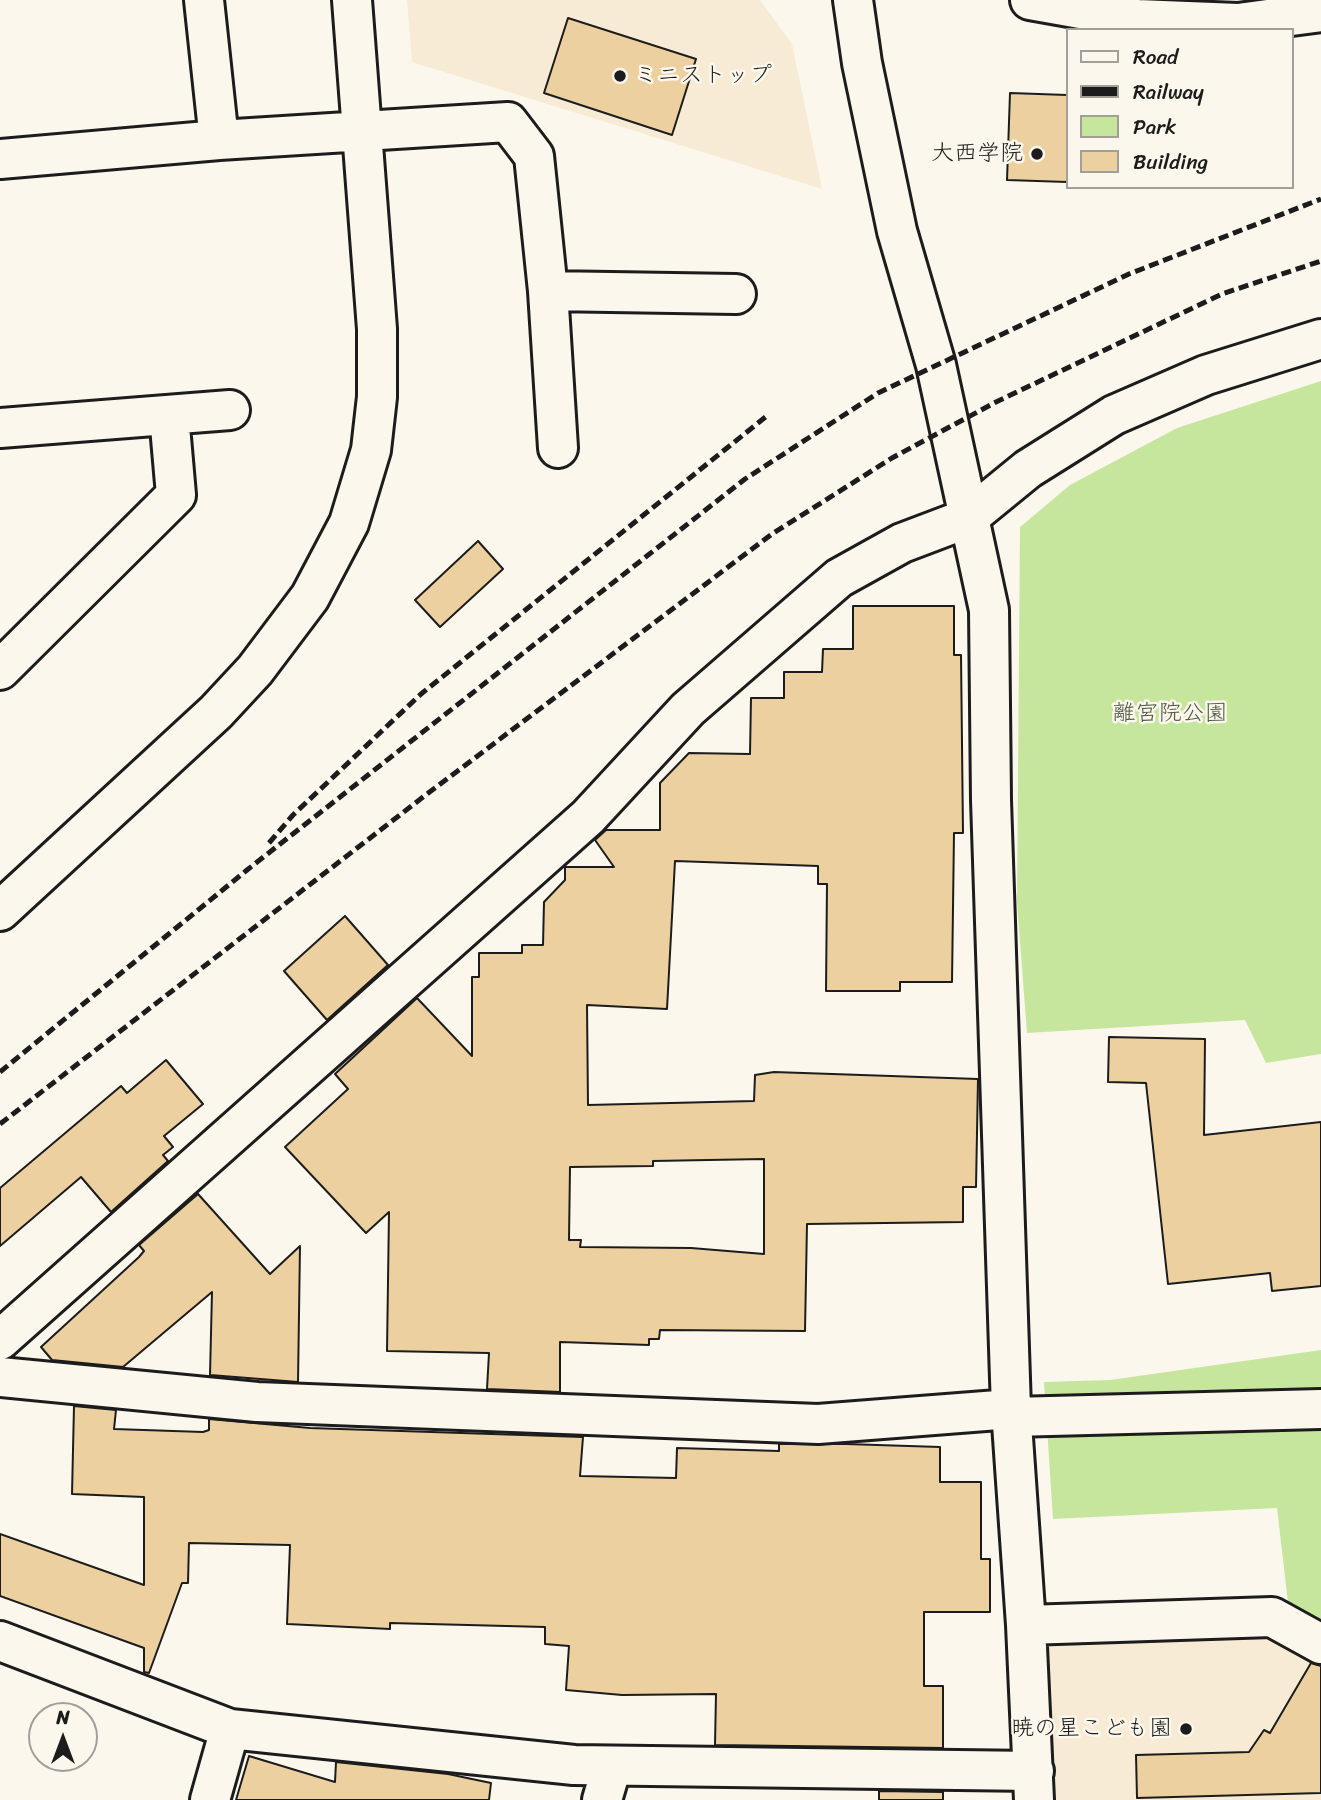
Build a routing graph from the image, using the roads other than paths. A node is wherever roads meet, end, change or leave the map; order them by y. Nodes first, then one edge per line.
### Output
1 (204, 0) edge
2 (352, 0) edge
3 (853, 0) edge
4 (1030, 0) edge
5 (1187, 10) edge
6 (1321, 12) edge
7 (365, 131) junction
8 (219, 141) junction
9 (0, 159) edge
10 (548, 291) junction
11 (736, 294) dead end
12 (1321, 339) edge
13 (230, 410) dead end
14 (169, 415) junction
15 (0, 428) edge
16 (558, 448) dead end
17 (968, 518) junction
18 (0, 670) edge
19 (0, 911) edge
20 (0, 1340) edge
21 (0, 1377) edge
22 (1321, 1409) edge
23 (1012, 1413) junction
24 (1026, 1625) junction
25 (0, 1641) edge
26 (1321, 1644) edge
27 (230, 1729) junction
28 (607, 1783) edge
29 (1034, 1786) edge
30 (210, 1800) edge

1 - 8 street
2 - 7 street
3 - 17 street
4 - 5 street
5 - 6 street
7 - 8 street
7 - 10 street
7 - 19 street
8 - 9 street
10 - 11 street
10 - 16 street
12 - 17 street
13 - 14 street
14 - 15 street
14 - 18 street
17 - 20 street
17 - 23 street
21 - 23 street
22 - 23 street
23 - 24 street
24 - 26 street
24 - 29 street
25 - 27 street
27 - 28 street
27 - 30 street
28 - 29 street

